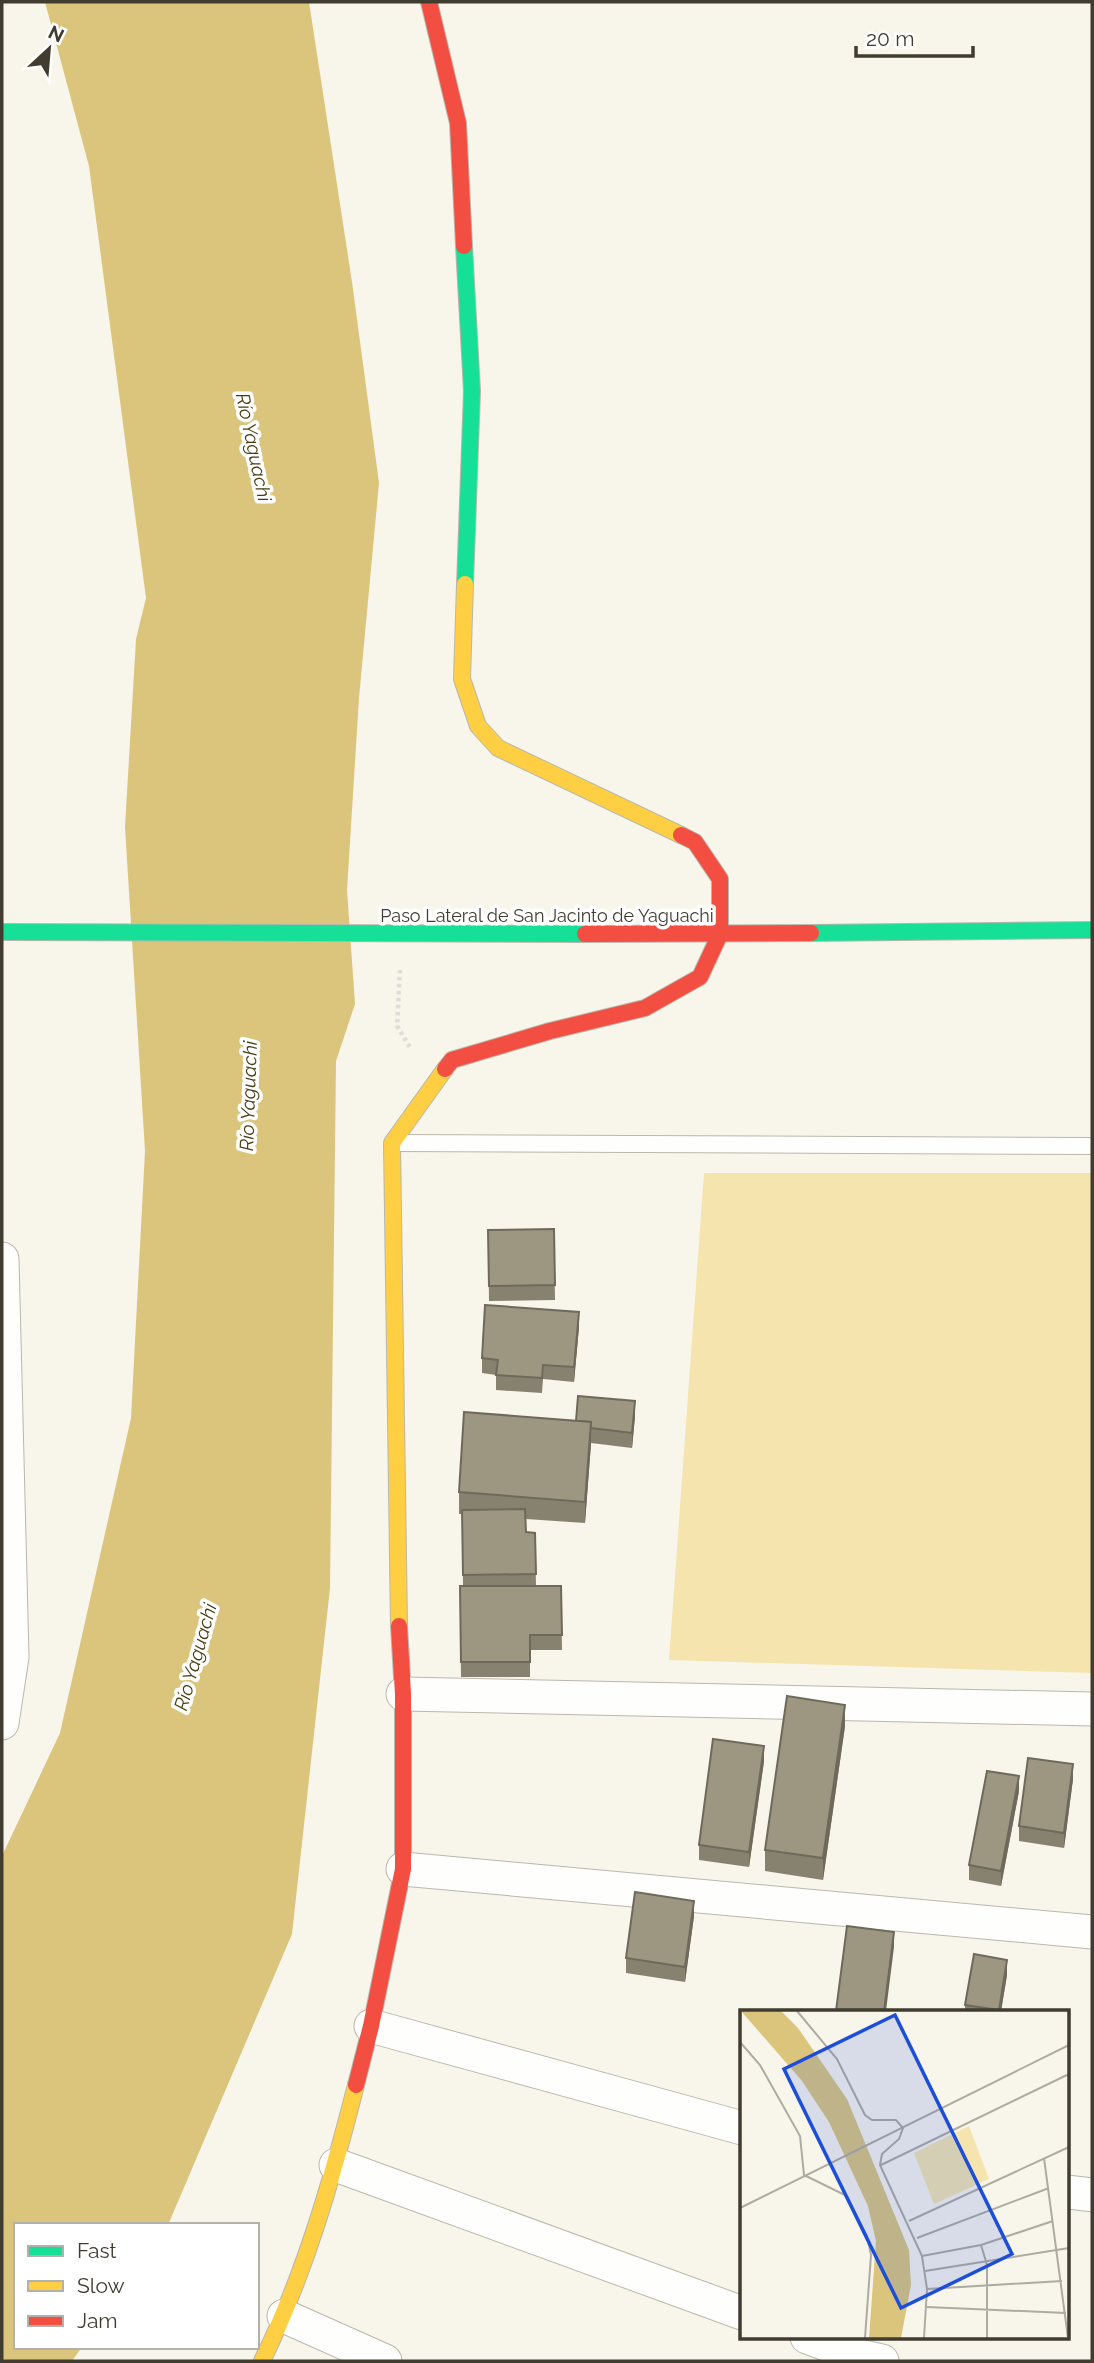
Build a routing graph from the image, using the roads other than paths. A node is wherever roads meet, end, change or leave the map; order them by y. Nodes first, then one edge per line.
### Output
1 (429, 2) edge
2 (1092, 929) edge
3 (2, 932) edge
4 (720, 934) junction
5 (392, 1143) junction
6 (1092, 1146) edge
7 (2, 1259) edge
8 (403, 1694) junction
9 (1092, 1709) edge
10 (2, 1723) edge
11 (403, 1869) junction
12 (1092, 1931) edge
13 (371, 2026) junction
14 (740, 2127) edge
15 (336, 2165) junction
16 (1070, 2192) edge
17 (1092, 2195) edge
18 (740, 2312) edge
19 (284, 2316) junction
20 (810, 2338) edge
21 (863, 2354) edge
22 (262, 2361) edge
23 (385, 2361) edge

1 - 4 street
2 - 4 street, Paso Lateral de San Jacinto de Yaguachi
3 - 4 street, Paso Lateral de San Jacinto de Yaguachi
4 - 5 street
5 - 6 lane
5 - 8 street
7 - 10 street
8 - 9 street
8 - 11 street
11 - 12 street
11 - 13 street
13 - 14 street
13 - 15 street
15 - 18 street
15 - 19 street
16 - 17 street
19 - 22 street
19 - 23 street
20 - 21 street

